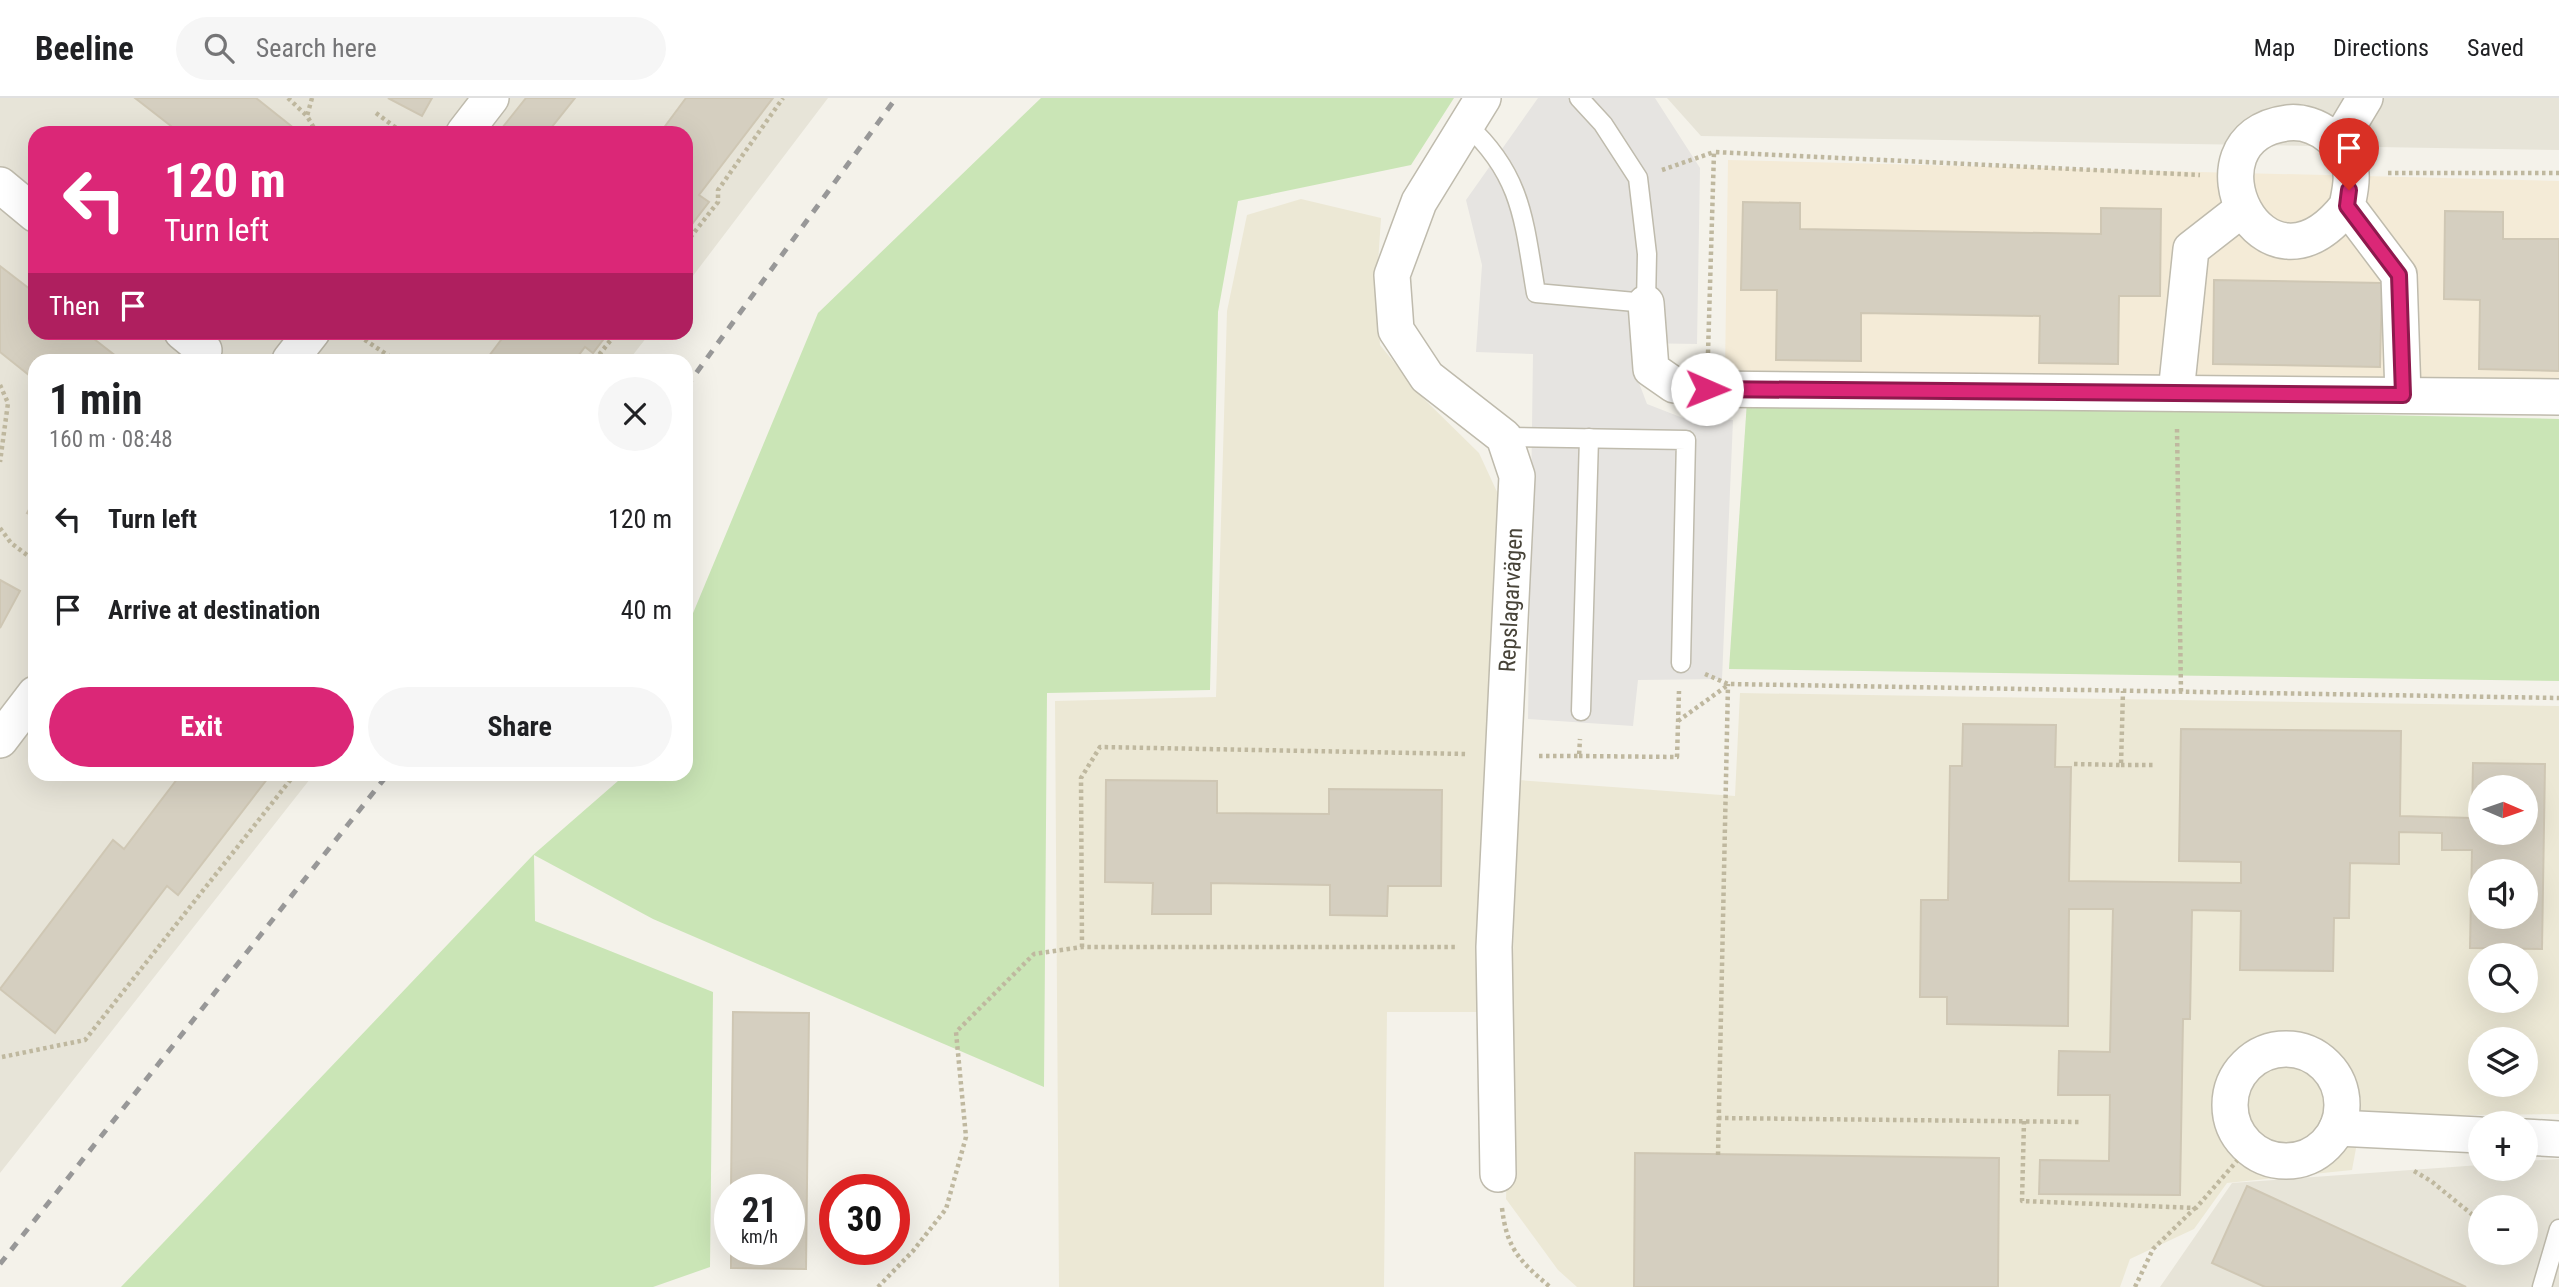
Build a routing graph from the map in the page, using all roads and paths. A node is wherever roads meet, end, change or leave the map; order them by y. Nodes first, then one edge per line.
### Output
1 (288, 98) edge
2 (312, 98) edge
3 (491, 98) edge
4 (783, 98) edge
5 (1579, 98) edge
6 (2365, 98) edge
7 (1475, 111) edge
8 (376, 113) dead end
9 (307, 116) junction
10 (313, 126) edge
11 (394, 126) edge
12 (469, 126) edge
13 (1714, 152) junction
14 (2559, 173) edge
15 (2345, 174) junction
16 (1638, 178) junction
17 (0, 185) edge
18 (2238, 193) junction
19 (28, 208) edge
20 (693, 234) edge
21 (1646, 303) junction
22 (306, 340) edge
23 (365, 340) edge
24 (611, 340) edge
25 (295, 354) edge
26 (386, 354) edge
27 (600, 354) edge
28 (0, 385) edge
29 (1707, 389) junction
30 (2176, 393) junction
31 (2403, 395) junction
32 (2559, 397) edge
33 (1504, 437) junction
34 (1589, 438) junction
35 (0, 462) edge
36 (0, 528) edge
37 (28, 556) edge
38 (1681, 663) junction
39 (1728, 684) junction
40 (2123, 691) junction
41 (2181, 692) junction
42 (2559, 698) edge
43 (28, 703) edge
44 (1581, 710) joint
45 (1678, 721) junction
46 (0, 740) edge
47 (1504, 755) junction
48 (1579, 756) junction
49 (2074, 765) dead end
50 (2121, 765) junction
51 (2155, 765) dead end
52 (289, 781) edge
53 (1082, 947) junction
54 (1494, 947) junction
55 (2, 1057) dead end
56 (1718, 1118) junction
57 (2024, 1121) junction
58 (2082, 1122) dead end
59 (2337, 1128) junction
60 (2468, 1134) edge
61 (2538, 1138) edge
62 (2559, 1139) edge
63 (2249, 1147) junction
64 (1718, 1155) dead end
65 (1498, 1174) joint
66 (2196, 1208) junction
67 (2559, 1229) edge
68 (878, 1287) edge
69 (1550, 1287) edge
70 (2134, 1287) edge
71 (2542, 1287) edge

1 - 9 path
2 - 9 path
3 - 12 street
4 - 20 path
5 - 16 lane
6 - 15 street
7 - 21 lane
7 - 33 street
8 - 11 path
9 - 10 path
13 - 16 path
13 - 18 path
13 - 29 path
14 - 15 path
15 - 18 street
15 - 18 street
15 - 31 street
16 - 21 lane
17 - 19 street
18 - 30 street
21 - 29 street
22 - 25 street
23 - 26 path
24 - 27 path
28 - 35 path
29 - 30 street
30 - 31 street
30 - 41 path
31 - 32 street
33 - 34 lane
33 - 47 street, Repslagarvägen
34 - 38 lane
34 - 44 lane
36 - 37 path
38 - 39 path
38 - 45 path
39 - 40 path
39 - 45 path
39 - 56 path
40 - 41 path
40 - 50 path
41 - 42 path
43 - 46 street
44 - 48 path
45 - 48 path
47 - 48 path
47 - 53 path
47 - 54 street, Repslagarvägen
49 - 50 path
50 - 51 path
52 - 55 path
53 - 54 path
53 - 68 path
54 - 65 street, Repslagarvägen
56 - 57 path
56 - 64 path
57 - 58 path
57 - 66 path
59 - 60 street
59 - 63 street
59 - 63 street
61 - 62 street
63 - 66 path
65 - 69 path
66 - 70 path
67 - 71 lane

